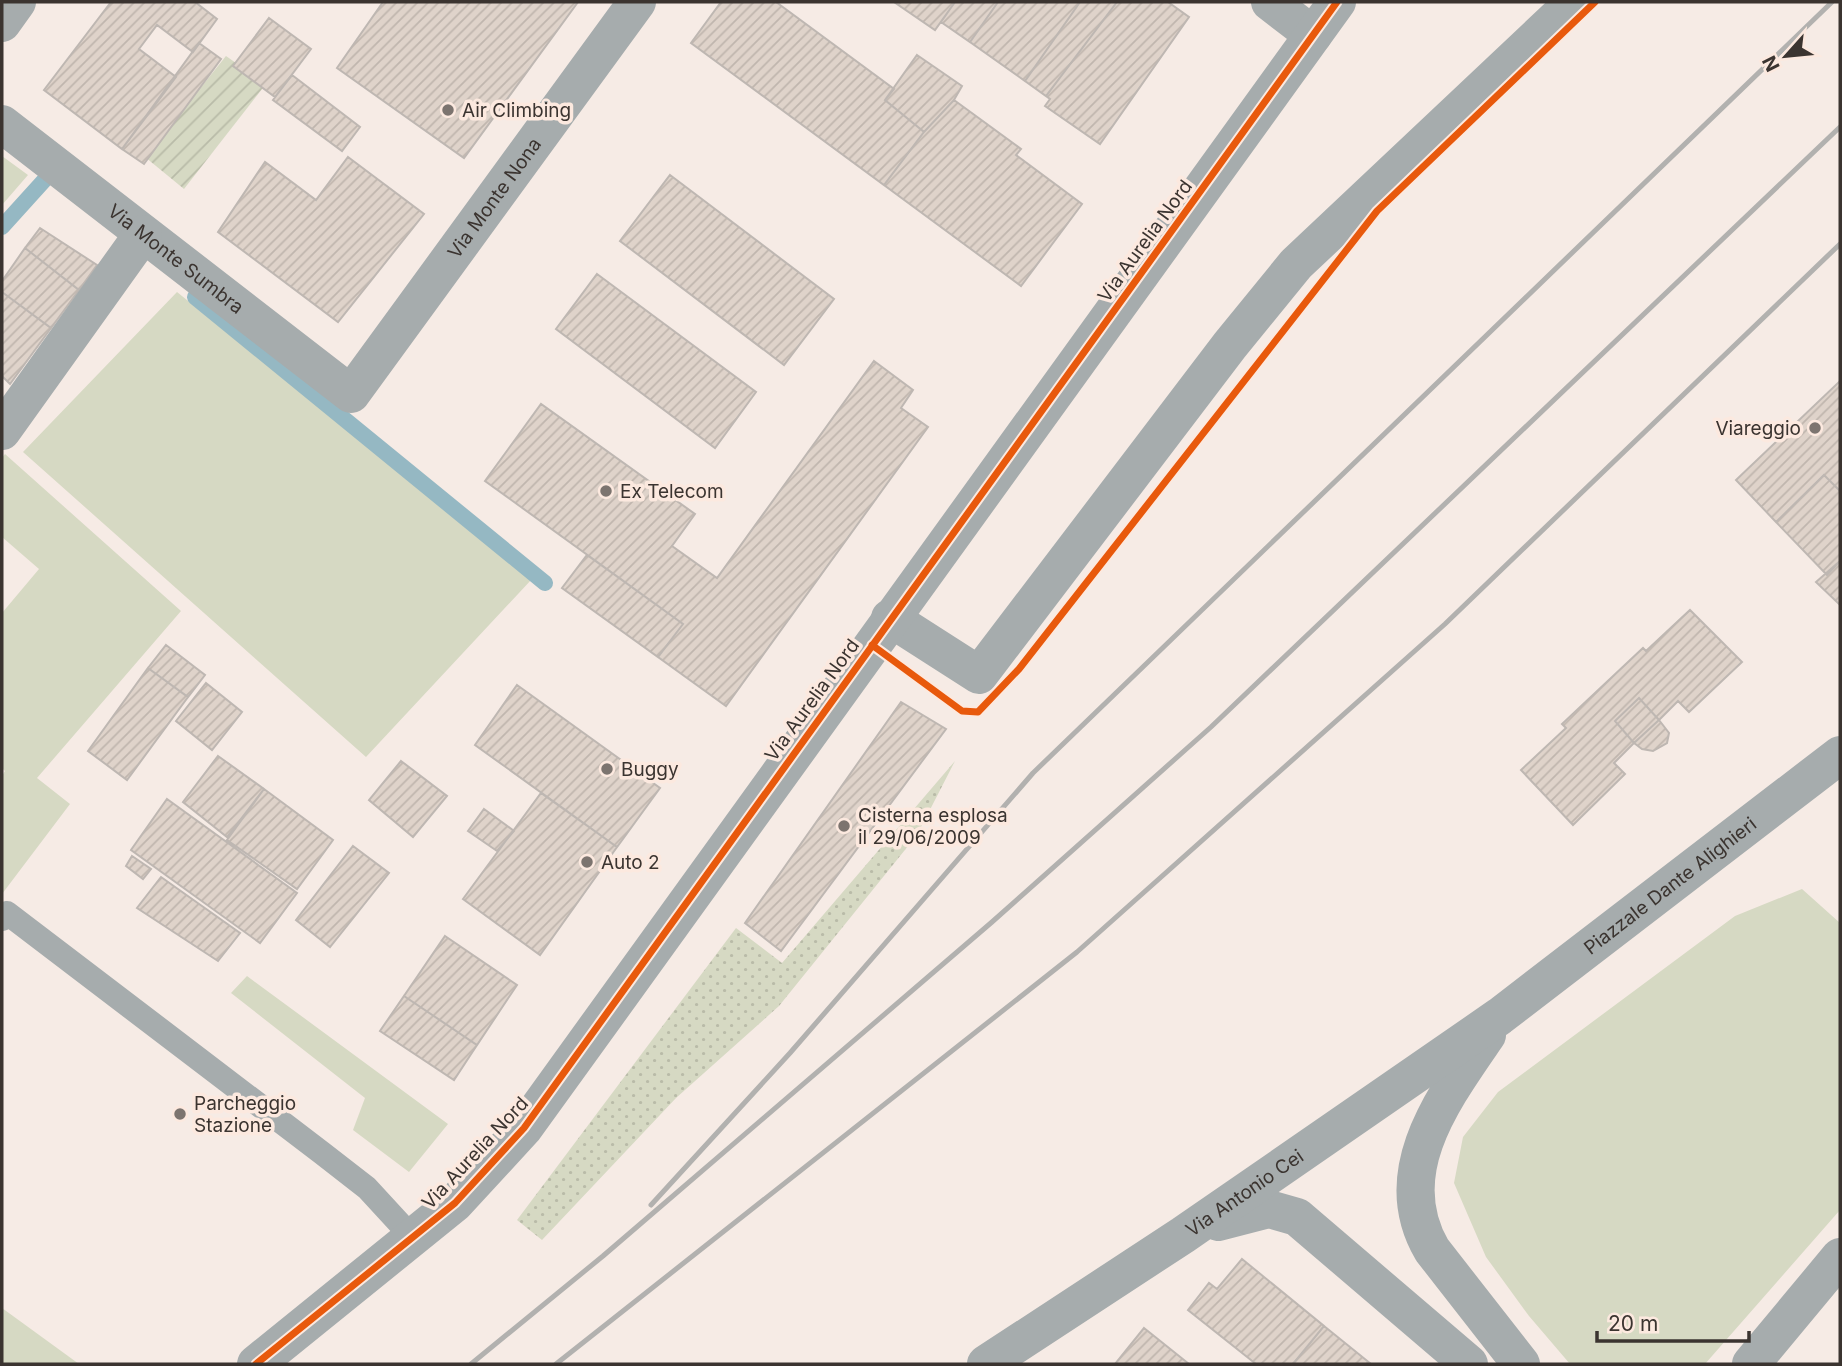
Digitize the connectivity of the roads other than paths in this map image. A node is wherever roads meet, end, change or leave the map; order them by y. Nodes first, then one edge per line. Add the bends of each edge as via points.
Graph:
1 (17, 2) edge
2 (637, 2) edge
3 (1270, 2) edge
4 (1337, 2) edge
5 (1574, 2) edge
6 (2, 23) edge
7 (1312, 35) junction
8 (2, 124) edge
9 (143, 234) junction
10 (351, 394) joint
11 (2, 431) edge
12 (890, 618) junction
13 (1840, 755) edge
14 (2, 919) edge
15 (1500, 1016) junction
16 (1183, 1235) junction
17 (413, 1238) junction
18 (1840, 1257) edge
19 (256, 1364) edge
20 (986, 1364) edge
21 (1469, 1364) edge
22 (1521, 1364) edge
23 (1752, 1364) edge

1 - 6 street
2 - 10 street, Via Monte Nona
3 - 7 street
4 - 7 street, Via Aurelia Nord
5 - 12 street via 1296,264 979,675
7 - 12 street, Via Aurelia Nord
8 - 9 street, Via Monte Sumbra
9 - 10 street, Via Monte Sumbra
9 - 11 street
12 - 17 street, Via Aurelia Nord via 524,1128 455,1203
13 - 15 street, Piazzale Dante Alighieri
14 - 17 lane via 7,913 322,1153 367,1188
15 - 16 street, Via Antonio Cei
15 - 22 street via 1427,1134 1416,1167 1415,1202 1432,1250
16 - 20 street, Via Antonio Cei
16 - 21 street via 1259,1210 1288,1212 1313,1228
17 - 19 street, Via Aurelia Nord
18 - 23 street

